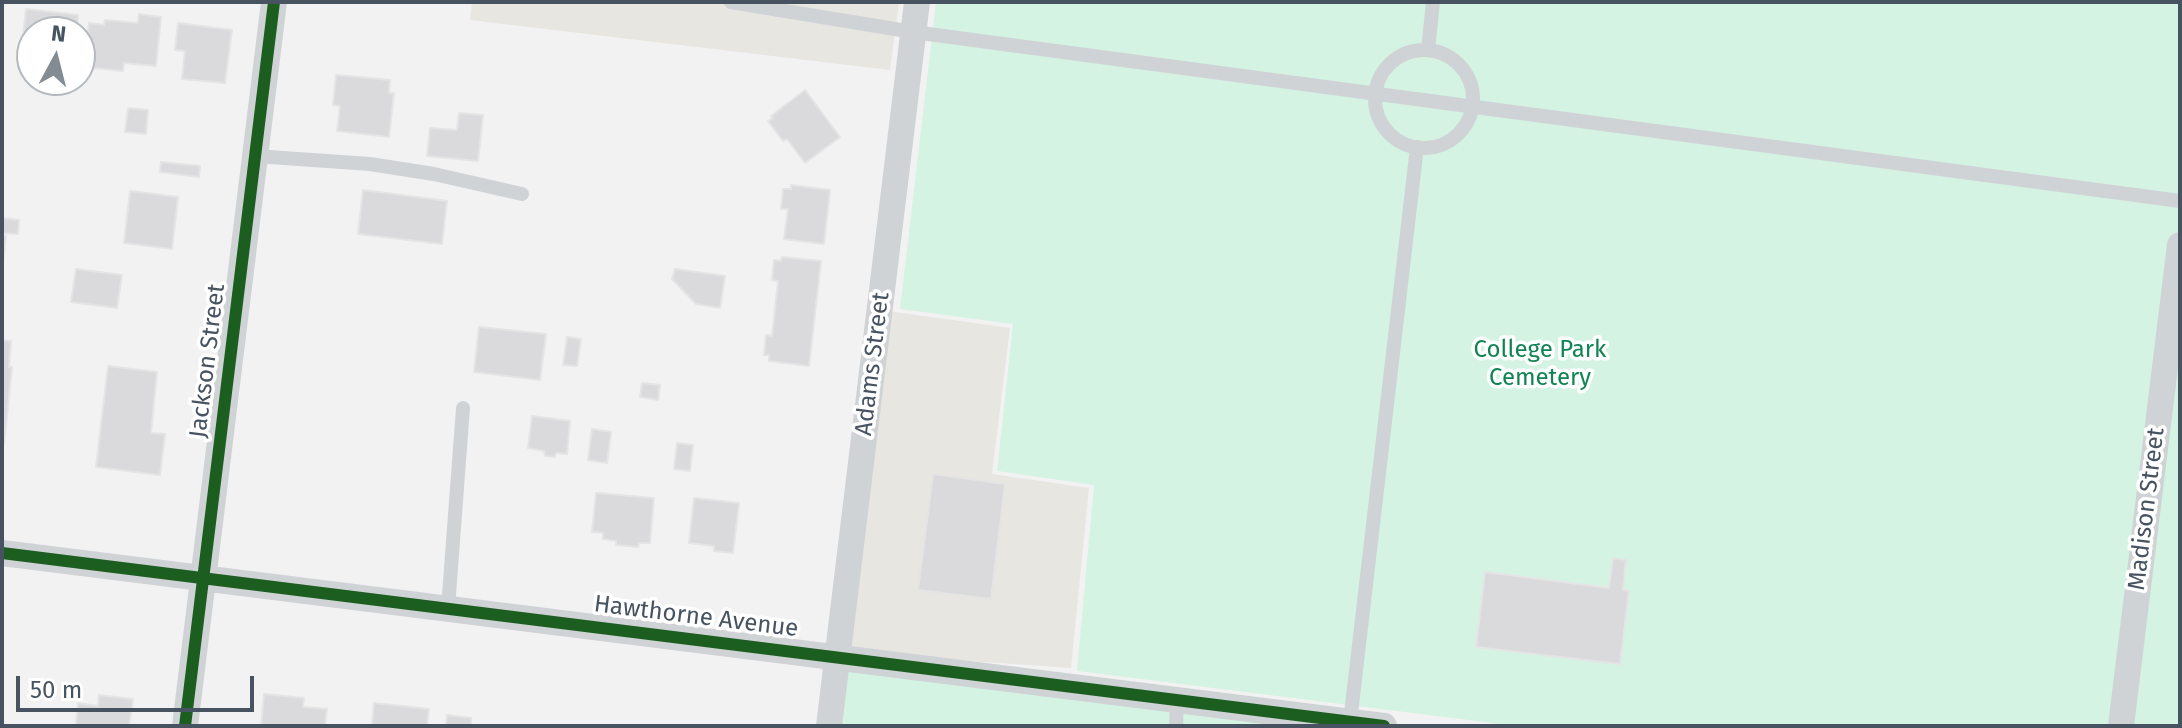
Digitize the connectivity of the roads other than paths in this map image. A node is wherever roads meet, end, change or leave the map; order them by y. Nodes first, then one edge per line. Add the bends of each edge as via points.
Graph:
1 (274, 2) edge
2 (731, 2) edge
3 (917, 2) edge
4 (1433, 2) edge
5 (913, 32) junction
6 (1428, 50) junction
7 (1375, 94) junction
8 (1472, 107) junction
9 (1417, 147) junction
10 (255, 156) junction
11 (522, 194) dead end
12 (2180, 201) edge
13 (2180, 245) edge
14 (463, 408) dead end
15 (2, 553) edge
16 (204, 578) junction
17 (448, 608) junction
18 (838, 657) junction
19 (1176, 713) edge
20 (1350, 722) junction
21 (185, 726) edge
22 (829, 726) edge
23 (1384, 726) edge
24 (2121, 726) edge

1 - 10 street, Jackson Street
2 - 5 lane
3 - 5 street, Adams Street
4 - 6 lane
5 - 7 lane
5 - 18 street, Adams Street
6 - 7 lane via 1398,57 1379,79
6 - 8 lane via 1443,54 1467,75
7 - 8 lane
7 - 9 lane via 1381,123 1402,143
8 - 9 lane via 1467,121 1446,142
8 - 12 lane
9 - 20 lane
10 - 11 lane via 370,164
10 - 16 street, Jackson Street
13 - 24 street, Madison Street
14 - 17 lane
15 - 16 street, Hawthorne Avenue
16 - 17 street, Hawthorne Avenue
16 - 21 street, Jackson Street
17 - 18 street, Hawthorne Avenue
18 - 19 street, Hawthorne Avenue
18 - 22 street, Adams Street
19 - 20 street, Hawthorne Avenue
20 - 23 street, Hawthorne Avenue

